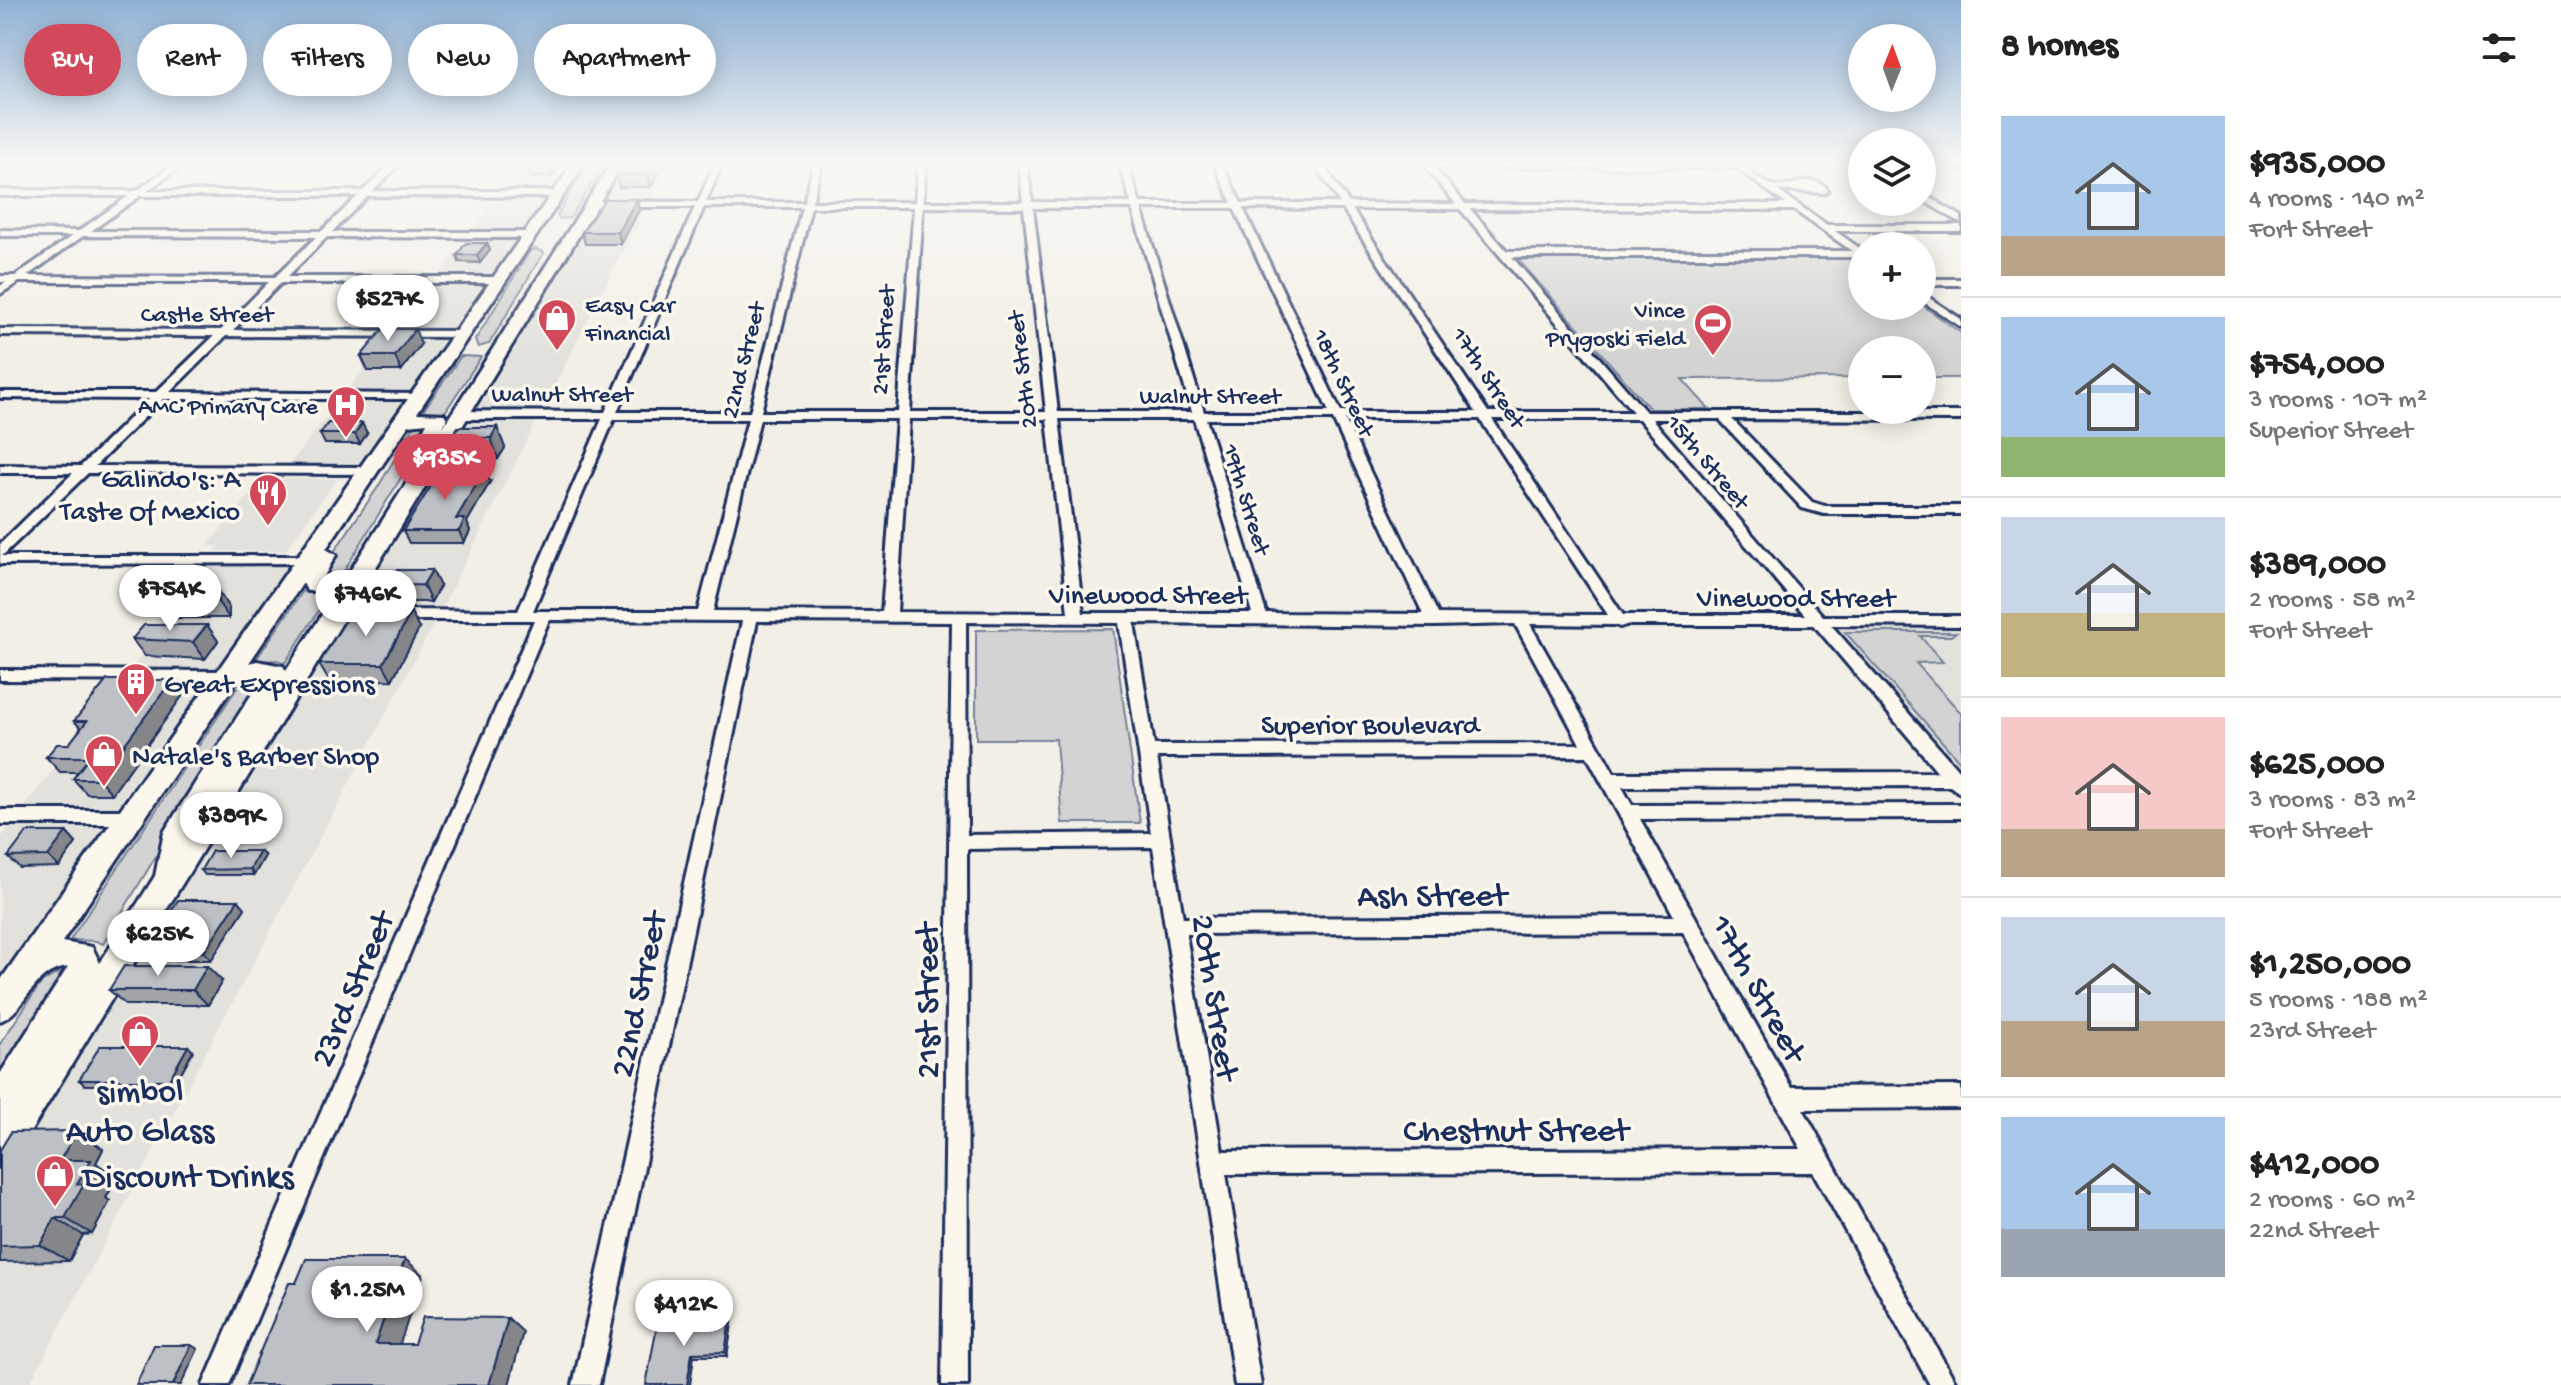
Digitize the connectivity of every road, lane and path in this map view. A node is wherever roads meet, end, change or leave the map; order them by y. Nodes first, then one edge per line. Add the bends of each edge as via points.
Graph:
1 (91, 227) edge
2 (332, 227) edge
3 (536, 227) edge
4 (575, 227) edge
5 (691, 227) edge
6 (802, 227) edge
7 (916, 227) edge
8 (1030, 227) edge
9 (1142, 227) edge
10 (1248, 227) edge
11 (1360, 227) edge
12 (1480, 227) edge
13 (1824, 228) joint
14 (1961, 228) edge
15 (0, 233) edge
16 (81, 234) junction
17 (324, 234) junction
18 (530, 235) junction
19 (1848, 244) edge
20 (520, 250) junction
21 (1503, 254) junction
22 (1848, 254) edge
23 (509, 265) junction
24 (0, 279) edge
25 (17, 279) junction
26 (278, 280) junction
27 (499, 280) junction
28 (1936, 282) edge
29 (1961, 282) edge
30 (0, 291) edge
31 (1936, 306) edge
32 (517, 321) junction
33 (1961, 324) edge
34 (0, 332) edge
35 (223, 333) junction
36 (461, 334) junction
37 (502, 346) junction
38 (0, 395) edge
39 (160, 396) junction
40 (420, 397) junction
41 (459, 415) junction
42 (609, 415) junction
43 (755, 415) junction
44 (1721, 415) junction
45 (903, 416) junction
46 (1052, 416) junction
47 (1643, 416) junction
48 (1961, 416) edge
49 (1200, 417) junction
50 (1337, 417) junction
51 (1485, 417) junction
52 (403, 421) junction
53 (381, 452) junction
54 (0, 469) edge
55 (84, 470) junction
56 (368, 471) junction
57 (1961, 510) edge
58 (0, 552) edge
59 (371, 555) junction
60 (0, 560) edge
61 (306, 560) junction
62 (360, 575) junction
63 (381, 615) edge
64 (533, 616) junction
65 (704, 617) junction
66 (750, 617) junction
67 (889, 618) junction
68 (959, 618) junction
69 (1076, 619) junction
70 (1126, 619) junction
71 (1261, 620) junction
72 (1434, 621) junction
73 (1521, 621) junction
74 (1961, 621) edge
75 (1620, 622) junction
76 (1818, 622) junction
77 (0, 675) edge
78 (228, 676) junction
79 (1593, 750) junction
80 (1147, 751) junction
81 (1610, 780) junction
82 (1959, 782) edge
83 (1961, 811) edge
84 (1628, 812) junction
85 (0, 817) edge
86 (131, 817) junction
87 (1160, 840) junction
88 (958, 842) junction
89 (165, 887) junction
90 (1690, 924) junction
91 (1175, 926) junction
92 (7, 997) edge
93 (1961, 1097) edge
94 (1787, 1098) junction
95 (0, 1104) edge
96 (0, 1150) edge
97 (1821, 1160) junction
98 (1213, 1163) junction
99 (216, 1385) edge
100 (586, 1385) edge
101 (955, 1385) edge
102 (1248, 1385) edge
103 (1944, 1385) edge

1 - 16 street
2 - 17 street
3 - 18 main road
4 - 32 main road
5 - 42 street, 23rd Street
6 - 43 street, 22nd Street
7 - 45 street, 21st Street
8 - 46 street, 20th Street
9 - 49 street, 19th Street
10 - 50 street, 18th Street
11 - 51 street, 17th Street
12 - 21 street, 15th Street
13 - 14 street
13 - 19 street
15 - 16 street
16 - 17 street
16 - 25 street
17 - 18 street
17 - 26 street
18 - 20 main road
20 - 23 main road
20 - 32 main road via 546,244 550,248 515,306
21 - 22 street
21 - 47 street, 15th Street
23 - 27 main road
23 - 37 main road via 501,295 466,348 474,354
24 - 25 street
25 - 26 street
25 - 30 street
26 - 27 street
26 - 35 street
27 - 36 main road
28 - 29 street
31 - 33 street
32 - 37 main road
34 - 35 street, Castle Street
35 - 36 street, Castle Street
35 - 39 street
36 - 40 main road
37 - 41 main road
38 - 39 street
39 - 40 street
39 - 55 street
40 - 52 main road
41 - 42 street, Walnut Street
41 - 59 main road
42 - 43 street, Walnut Street
42 - 64 street, 23rd Street
43 - 45 street, Walnut Street
43 - 65 street, 22nd Street
44 - 47 street, Walnut Street
44 - 48 street, Walnut Street
44 - 57 street via 1807,505 1824,510
45 - 46 street, Walnut Street
45 - 67 street, 21st Street
46 - 49 street, Walnut Street
46 - 69 street, 20th Street
47 - 51 street, Walnut Street
47 - 76 street, 15th Street
49 - 50 street, Walnut Street
49 - 71 street, 19th Street
50 - 51 street, Walnut Street
50 - 72 street, 18th Street
51 - 75 street, 17th Street
52 - 53 main road
52 - 59 main road via 431,416 439,421 385,508
53 - 56 main road
53 - 62 main road via 370,488 311,579 320,588
54 - 55 street
55 - 56 street
55 - 58 street
56 - 61 main road
59 - 62 main road
60 - 61 street
61 - 78 main road
62 - 89 main road via 342,615
63 - 64 street, Vinewood Street
64 - 65 street, Vinewood Street
64 - 99 street, 23rd Street
65 - 66 street, Vinewood Street
66 - 67 street, Vinewood Street
66 - 100 street, 22nd Street
67 - 68 street, Vinewood Street
68 - 69 street, Vinewood Street
68 - 88 street, 21st Street
69 - 70 street, Vinewood Street
70 - 71 street, Vinewood Street
70 - 80 street, 20th Street
71 - 72 street, Vinewood Street
72 - 73 street, Vinewood Street
73 - 75 street, Vinewood Street
73 - 79 street, 17th Street
74 - 76 street, Vinewood Street
75 - 76 street, Vinewood Street
76 - 82 street, 15th Street
77 - 78 street
78 - 86 main road
78 - 89 main road via 265,668 275,672 174,840
79 - 80 street, Superior Boulevard
79 - 81 street, 17th Street
80 - 87 street, 20th Street
81 - 82 street
81 - 84 street, 17th Street
83 - 84 street
84 - 90 street, 17th Street
85 - 86 street
86 - 92 main road
87 - 88 street
87 - 91 street, 20th Street
88 - 101 street, 21st Street
89 - 96 main road
90 - 91 street, Ash Street
90 - 94 street, 17th Street
91 - 98 street, 20th Street
92 - 95 main road via 48,958 75,954 85,961 84,973
93 - 94 street
94 - 97 street, 17th Street
97 - 98 street, Chestnut Street
97 - 103 street, 17th Street
98 - 102 street, 20th Street

